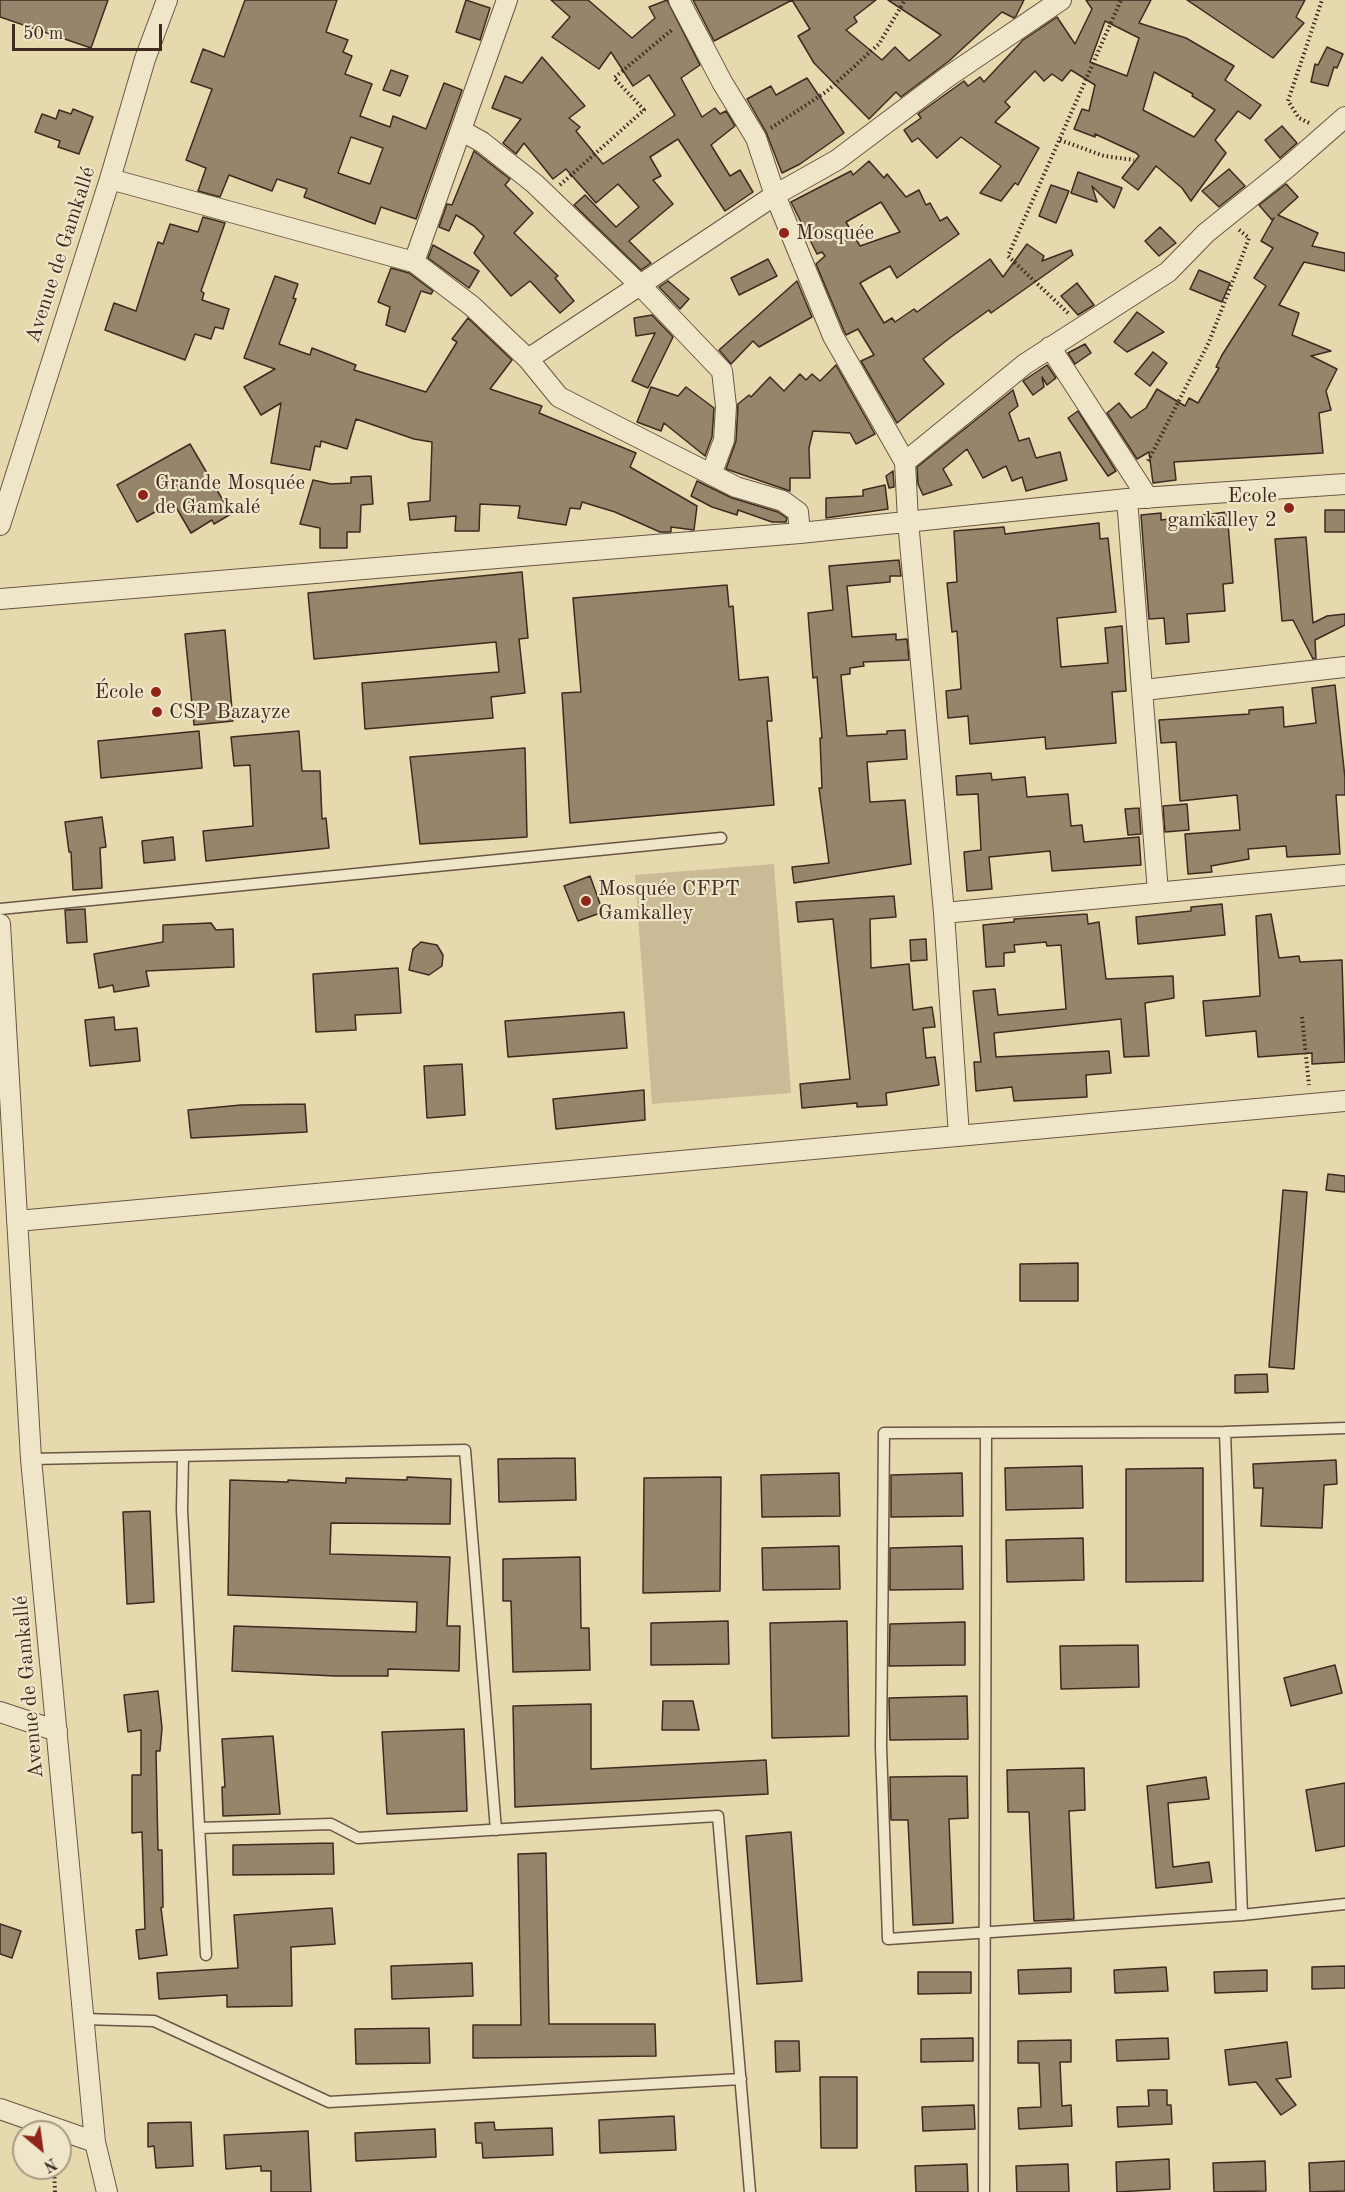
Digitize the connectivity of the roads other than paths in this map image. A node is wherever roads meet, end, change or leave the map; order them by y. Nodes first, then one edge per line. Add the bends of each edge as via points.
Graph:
1 (167, 0) edge
2 (507, 0) edge
3 (1061, 0) edge
4 (684, 9) edge
5 (1345, 117) edge
6 (462, 131) junction
7 (110, 179) junction
8 (775, 195) junction
9 (414, 262) junction
10 (640, 285) junction
11 (1050, 346) junction
12 (528, 359) junction
13 (905, 462) junction
14 (712, 472) junction
15 (1345, 484) edge
16 (1148, 498) junction
17 (1127, 499) junction
18 (908, 521) junction
19 (0, 525) edge
20 (800, 533) junction
21 (0, 599) edge
22 (1345, 667) edge
23 (1144, 690) junction
24 (722, 838) dead end
25 (1345, 875) edge
26 (1158, 892) junction
27 (0, 909) edge
28 (944, 913) junction
29 (0, 924) edge
30 (1345, 1101) edge
31 (959, 1136) junction
32 (17, 1221) junction
33 (1345, 1428) edge
34 (1225, 1432) junction
35 (986, 1433) junction
36 (183, 1456) junction
37 (31, 1459) junction
38 (0, 1712) edge
39 (57, 1731) junction
40 (200, 1828) junction
41 (496, 1830) junction
42 (1345, 1904) edge
43 (1242, 1915) junction
44 (985, 1932) junction
45 (206, 1955) dead end
46 (83, 2019) junction
47 (741, 2079) junction
48 (0, 2109) edge
49 (95, 2142) junction
50 (107, 2192) edge
51 (750, 2192) edge
52 (984, 2192) edge

1 - 7 street, Avenue de Gamkallé via 145,59
2 - 6 street
3 - 8 street via 946,78 837,160
4 - 8 street via 756,138
5 - 11 street via 1206,233 1168,272
6 - 9 street
6 - 10 street via 505,159 548,196
7 - 9 street
7 - 19 street, Avenue de Gamkallé
8 - 10 street
8 - 13 street via 833,336
9 - 12 street via 472,306
10 - 12 street
10 - 14 street via 722,371 724,440
11 - 13 street
11 - 16 street
12 - 14 street via 559,397
13 - 18 street
14 - 20 street via 735,487 792,506 798,512
15 - 16 street
16 - 17 street
17 - 18 street
17 - 23 street
18 - 20 street
18 - 28 street
20 - 21 street
22 - 23 street
23 - 26 street
24 - 27 lane
25 - 26 street
26 - 28 street
28 - 31 street
29 - 32 street, Avenue de Gamkallé
30 - 31 street
31 - 32 street
32 - 37 street, Avenue de Gamkallé
33 - 34 lane
34 - 35 lane
34 - 43 lane
35 - 44 lane
35 - 44 lane via 884,1433 881,1735 888,1939
36 - 37 lane
36 - 40 lane
36 - 41 lane via 465,1450
37 - 39 street, Avenue de Gamkallé
38 - 39 street
39 - 46 street, Avenue de Gamkallé
40 - 41 lane via 331,1824 358,1838
40 - 45 lane
41 - 47 lane via 718,1816
42 - 43 lane
43 - 44 lane
44 - 52 lane
46 - 47 lane via 154,2021 328,2102
46 - 49 street, Avenue de Gamkallé
47 - 51 lane
48 - 49 street
49 - 50 street, Avenue de Gamkallé

